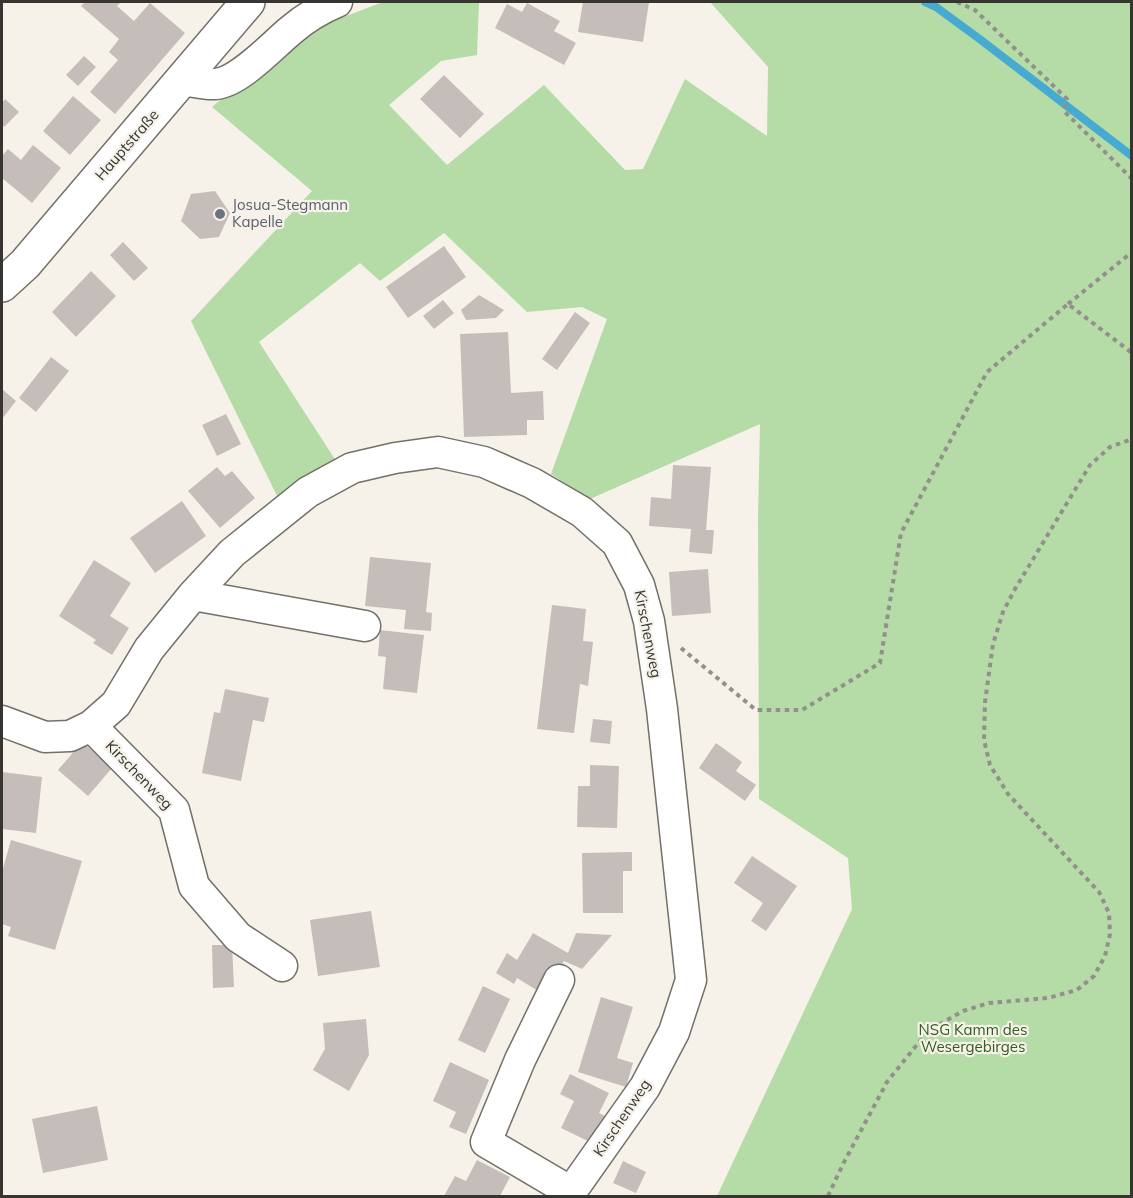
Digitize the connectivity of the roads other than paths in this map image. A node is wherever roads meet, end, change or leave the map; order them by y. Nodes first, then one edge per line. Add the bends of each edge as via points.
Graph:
1 (248, 2) edge
2 (326, 4) edge
3 (183, 80) junction
4 (2, 285) edge
5 (193, 595) junction
6 (365, 626) dead end
7 (2, 721) edge
8 (91, 726) junction
9 (282, 966) dead end
10 (559, 980) dead end
11 (568, 1194) edge

1 - 3 main road, Hauptstraße
2 - 3 street via 230,79 216,84
3 - 4 main road, Hauptstraße via 25,264
5 - 6 street
5 - 8 street, Kirschenweg via 149,649 116,704
5 - 11 street, Kirschenweg via 232,553 308,492 352,468 438,452 484,462 532,483 582,512 617,543 639,585 648,621 662,709 691,980 674,1032 645,1086
7 - 8 street, Kirschenweg via 45,737 70,736
8 - 9 street, Kirschenweg via 174,810 194,886 238,937
10 - 11 street, Kirschenweg via 486,1142

